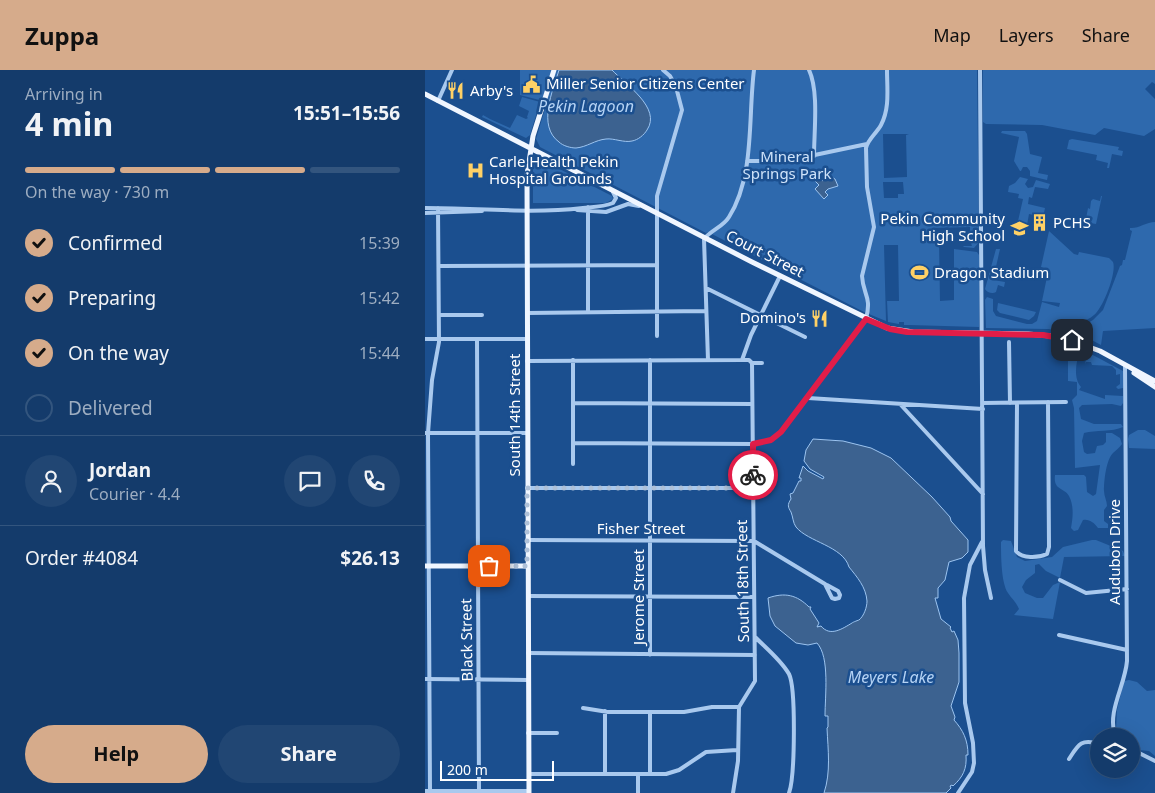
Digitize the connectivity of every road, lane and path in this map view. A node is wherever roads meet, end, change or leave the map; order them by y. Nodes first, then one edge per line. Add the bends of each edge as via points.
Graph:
1 (452, 70) edge
2 (554, 70) edge
3 (663, 70) edge
4 (754, 70) edge
5 (809, 70) edge
6 (887, 70) edge
7 (980, 70) edge
8 (425, 94) edge
9 (438, 101) junction
10 (867, 144) junction
11 (531, 148) junction
12 (815, 156) junction
13 (747, 161) junction
14 (606, 187) junction
15 (425, 208) edge
16 (649, 209) junction
17 (439, 210) junction
18 (526, 210) junction
19 (588, 210) junction
20 (425, 213) edge
21 (656, 213) junction
22 (704, 238) junction
23 (657, 264) junction
24 (588, 265) junction
25 (439, 266) junction
26 (527, 266) junction
27 (780, 276) junction
28 (705, 288) junction
29 (706, 311) junction
30 (589, 312) junction
31 (657, 312) junction
32 (527, 313) junction
33 (439, 315) junction
34 (482, 315) dead end
35 (761, 315) junction
36 (866, 319) junction
37 (983, 333) junction
38 (657, 336) dead end
39 (805, 337) dead end
40 (425, 339) edge
41 (439, 339) junction
42 (477, 339) junction
43 (527, 339) junction
44 (1009, 342) dead end
45 (573, 360) junction
46 (650, 360) junction
47 (708, 360) junction
48 (742, 360) junction
49 (527, 361) junction
50 (752, 363) junction
51 (761, 363) dead end
52 (1125, 366) junction
53 (1155, 381) edge
54 (1155, 387) edge
55 (808, 398) junction
56 (1048, 402) junction
57 (1066, 402) dead end
58 (573, 403) junction
59 (650, 403) junction
60 (1010, 403) junction
61 (1017, 403) junction
62 (753, 404) junction
63 (899, 404) junction
64 (983, 404) junction
65 (983, 409) junction
66 (426, 433) edge
67 (477, 433) junction
68 (527, 433) junction
69 (573, 443) junction
70 (650, 444) junction
71 (753, 444) junction
72 (573, 464) dead end
73 (527, 488) junction
74 (650, 488) junction
75 (753, 488) junction
76 (983, 494) junction
77 (983, 538) junction
78 (527, 540) junction
79 (651, 541) junction
80 (754, 541) junction
81 (427, 566) edge
82 (477, 566) junction
83 (527, 566) junction
84 (1060, 580) dead end
85 (827, 585) dead end
86 (1127, 590) junction
87 (528, 596) junction
88 (651, 596) junction
89 (754, 597) junction
90 (991, 598) dead end
91 (1059, 635) dead end
92 (755, 637) junction
93 (1127, 650) junction
94 (528, 653) junction
95 (755, 654) junction
96 (650, 655) junction
97 (428, 679) edge
98 (479, 680) junction
99 (528, 680) junction
100 (739, 707) junction
101 (583, 708) dead end
102 (605, 711) junction
103 (650, 712) junction
104 (1113, 728) edge
105 (528, 733) junction
106 (557, 733) dead end
107 (1090, 742) edge
108 (737, 750) junction
109 (1140, 754) edge
110 (1069, 759) dead end
111 (1155, 761) edge
112 (529, 774) junction
113 (605, 774) junction
114 (638, 774) junction
115 (650, 774) junction
116 (427, 791) edge
117 (479, 791) junction
118 (529, 792) edge
119 (639, 793) edge
120 (733, 793) edge
121 (789, 793) edge
122 (958, 793) edge

1 - 9 street
2 - 11 main road, South 14th Street
3 - 21 street via 676,87 682,110 658,190
4 - 13 street
5 - 12 street via 814,92
6 - 10 street via 886,113 878,131
7 - 37 street
8 - 9 main road, Court Street
9 - 11 main road, Court Street
10 - 12 street
10 - 36 street via 865,174 873,227 862,276 869,300
11 - 14 main road, Court Street
11 - 18 main road, South 14th Street
12 - 13 street via 779,162
13 - 22 street via 730,216
14 - 16 main road, Court Street
14 - 19 street via 615,195 615,202
15 - 17 street
16 - 19 street via 629,204 607,212
16 - 21 main road, Court Street
17 - 18 street
17 - 20 street
17 - 25 street
18 - 19 street
18 - 26 main road, South 14th Street
19 - 24 street
21 - 22 main road, Court Street
21 - 23 street
22 - 27 main road, Court Street
22 - 28 street
23 - 24 street
23 - 31 street
24 - 26 street
24 - 30 street
25 - 26 street
25 - 33 street
26 - 32 main road, South 14th Street
27 - 35 street
27 - 36 main road, Court Street
28 - 29 street
28 - 35 street
29 - 31 street
29 - 47 street
30 - 31 street
30 - 32 street
31 - 38 street
32 - 43 main road, South 14th Street
33 - 34 street
33 - 41 street
35 - 39 street
35 - 48 street
36 - 37 main road, Court Street via 898,331
36 - 55 street
37 - 52 main road, Court Street via 1062,337 1090,347
37 - 64 street
40 - 41 street
41 - 42 street
41 - 66 street
42 - 43 street
42 - 67 street, Black Street
43 - 49 main road, South 14th Street
44 - 60 street
45 - 46 street
45 - 49 street
45 - 58 street
46 - 47 street
46 - 59 street, Jerome Street
47 - 48 street
48 - 50 street
49 - 68 main road, South 14th Street
50 - 51 street
50 - 62 street, South 18th Street
52 - 53 main road, Court Street
52 - 54 main road, Court Street
52 - 86 street, Audubon Drive
55 - 63 street
55 - 71 street via 777,437
56 - 57 street
56 - 61 street
56 - 61 street via 1048,553 1039,557 1018,554 1016,549
58 - 59 street
58 - 69 street
59 - 62 street
59 - 70 street, Jerome Street
60 - 61 street
60 - 64 street
62 - 71 street, South 18th Street
63 - 65 street
63 - 76 street
64 - 65 street
65 - 76 street
66 - 67 street
66 - 81 street
67 - 68 street
67 - 82 street, Black Street
68 - 73 main road, South 14th Street
69 - 70 street
69 - 72 street
70 - 71 street
70 - 74 street, Jerome Street
71 - 75 street, South 18th Street
73 - 74 street
73 - 78 main road, South 14th Street
74 - 75 street
74 - 79 street, Jerome Street
75 - 80 street, South 18th Street
76 - 77 street
77 - 90 street
77 - 122 street via 970,565 964,598 965,703 974,763
78 - 79 street, Fisher Street
78 - 83 main road, South 14th Street
79 - 80 street, Fisher Street
79 - 88 street, Jerome Street
80 - 85 street
80 - 89 street, South 18th Street
81 - 82 main road
81 - 97 street
82 - 83 main road
82 - 98 street, Black Street
83 - 87 main road, South 14th Street
84 - 86 street via 1086,593
86 - 93 street, Audubon Drive
87 - 88 street
87 - 94 main road, South 14th Street
88 - 89 street
88 - 96 street, Jerome Street
89 - 92 street, South 18th Street
91 - 93 street
92 - 95 street, South 18th Street
92 - 121 street via 785,668 792,682 793,770
93 - 104 street, Audubon Drive
94 - 96 street
94 - 99 main road, South 14th Street
95 - 96 street
95 - 100 street, South 18th Street via 754,685
97 - 98 street
97 - 116 street
98 - 99 street
98 - 117 street, Black Street
99 - 105 main road, South 14th Street
100 - 103 street
100 - 108 street
101 - 102 street
102 - 103 street
102 - 113 street
103 - 115 street
105 - 106 street
105 - 112 main road, South 14th Street
107 - 110 street via 1077,746
108 - 115 street via 706,752 686,768
108 - 120 street
109 - 111 street
112 - 113 street
112 - 118 main road, South 14th Street
113 - 114 street
114 - 115 street
114 - 119 street
116 - 117 street
117 - 118 street

